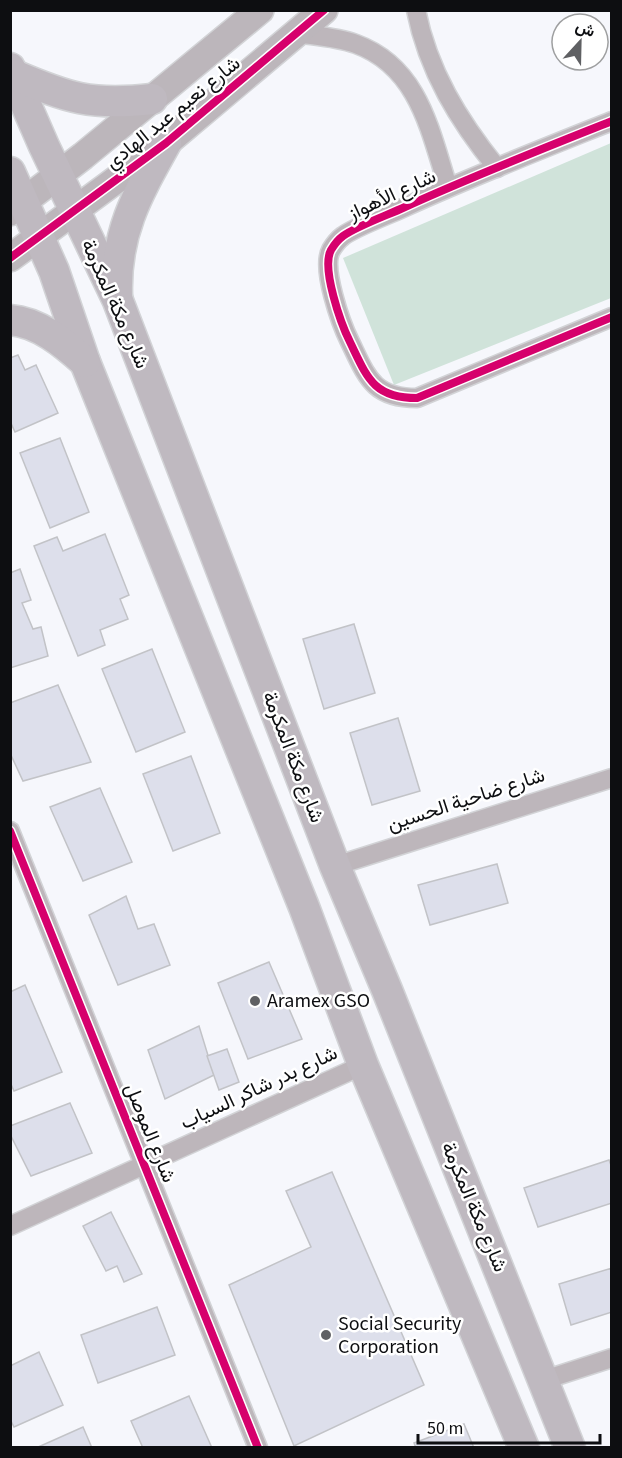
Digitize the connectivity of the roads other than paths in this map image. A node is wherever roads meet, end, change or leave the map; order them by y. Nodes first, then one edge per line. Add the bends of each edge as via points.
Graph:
1 (260, 10) edge
2 (324, 10) edge
3 (416, 10) edge
4 (296, 33) junction
5 (12, 71) edge
6 (152, 99) junction
7 (612, 121) edge
8 (166, 143) junction
9 (497, 168) junction
10 (10, 172) edge
11 (58, 176) junction
12 (448, 187) junction
13 (17, 207) edge
14 (74, 211) junction
15 (39, 238) junction
16 (10, 258) edge
17 (118, 301) junction
18 (612, 317) edge
19 (10, 320) edge
20 (85, 362) junction
21 (612, 778) edge
22 (10, 831) edge
23 (334, 866) junction
24 (363, 1065) junction
25 (145, 1165) junction
26 (10, 1226) edge
27 (612, 1358) edge
28 (544, 1380) junction
29 (258, 1448) edge
30 (524, 1448) edge
31 (570, 1448) edge

1 - 6 street, شارع نعيم عبد الهادي
2 - 4 street, شارع نعيم عبد الهادي
3 - 9 street via 422,38 448,100
4 - 8 street, شارع نعيم عبد الهادي
4 - 12 street, شارع الأهواز via 356,44 383,59 410,85 425,116
5 - 6 main road via 74,98 108,102
5 - 11 main road, شارع مكة المكرمة
6 - 11 street, شارع نعيم عبد الهادي
7 - 9 street, شارع الأهواز
8 - 14 street, شارع نعيم عبد الهادي
8 - 17 main road via 123,232 117,267
9 - 12 street, شارع الأهواز
10 - 13 main road
11 - 13 street, شارع نعيم عبد الهادي
11 - 14 main road, شارع مكة المكرمة
12 - 18 street, شارع الأهواز via 343,236 330,251 331,285 348,338 371,381 383,393 417,398
13 - 15 main road
14 - 15 street, شارع نعيم عبد الهادي
14 - 17 main road, شارع مكة المكرمة
15 - 16 street, شارع نعيم عبد الهادي
15 - 20 main road
17 - 23 main road, شارع مكة المكرمة
19 - 20 main road via 51,334
20 - 24 main road via 304,907
21 - 23 street, شارع ضاحية الحسين
22 - 25 street, شارع الموصل
23 - 28 main road, شارع مكة المكرمة
24 - 25 street, شارع بدر شاكر السياب
24 - 30 main road
25 - 26 street, شارع بدر شاكر السياب
25 - 29 street, شارع الموصل
27 - 28 street
28 - 31 main road, شارع مكة المكرمة

